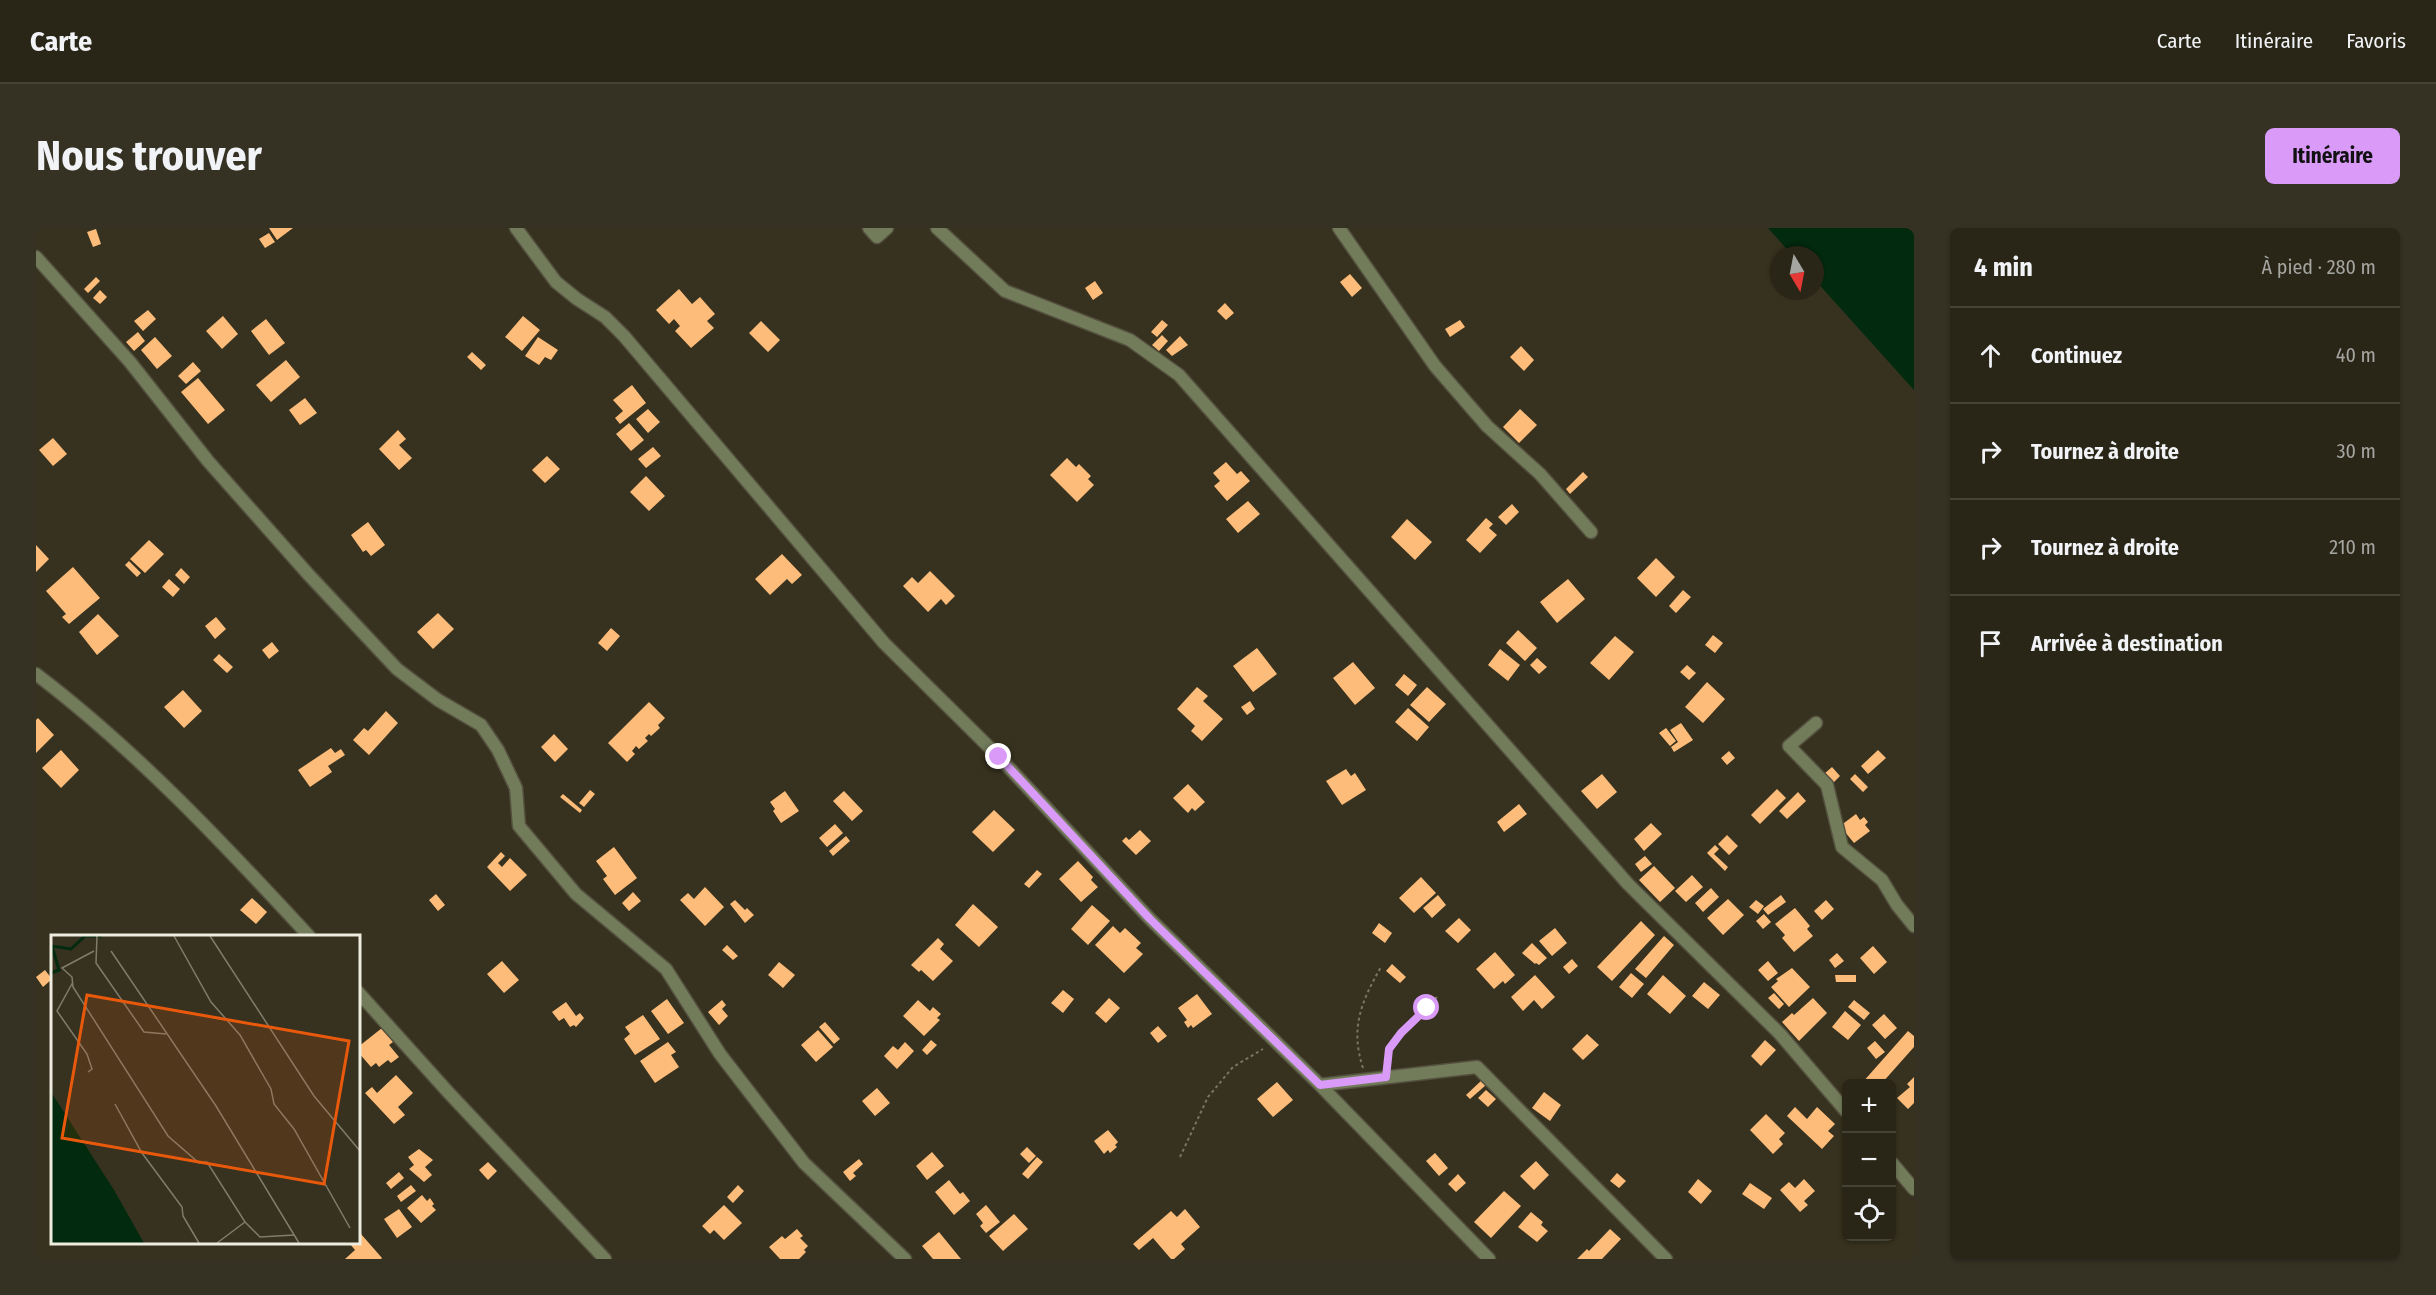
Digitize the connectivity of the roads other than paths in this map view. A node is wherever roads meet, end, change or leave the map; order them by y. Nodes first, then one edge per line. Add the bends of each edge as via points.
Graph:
1 (516, 228) edge
2 (869, 228) edge
3 (887, 228) edge
4 (937, 228) edge
5 (1339, 228) edge
6 (36, 257) edge
7 (1591, 532) dead end
8 (36, 674) edge
9 (1816, 723) dead end
10 (1914, 926) edge
11 (308, 935) edge
12 (360, 994) edge
13 (1320, 1085) junction
14 (1842, 1106) edge
15 (1896, 1168) edge
16 (1914, 1189) edge
17 (605, 1259) edge
18 (905, 1259) edge
19 (1490, 1259) edge
20 (1666, 1259) edge

1 - 13 street via 556,282 605,317 624,336 884,643 999,757 1150,919
2 - 3 street via 877,237
4 - 14 street via 1005,291 1130,340 1179,375 1628,884 1780,1034
5 - 7 street via 1435,366 1487,426 1540,474
6 - 18 street via 130,362 215,470 397,669 438,700 481,725 516,788 519,826 576,894 666,969 720,1054 804,1163
8 - 11 street via 83,710 204,826
9 - 10 street via 1789,746 1827,785 1842,847 1882,880
12 - 17 street
13 - 19 street
13 - 20 street via 1477,1067
15 - 16 street

